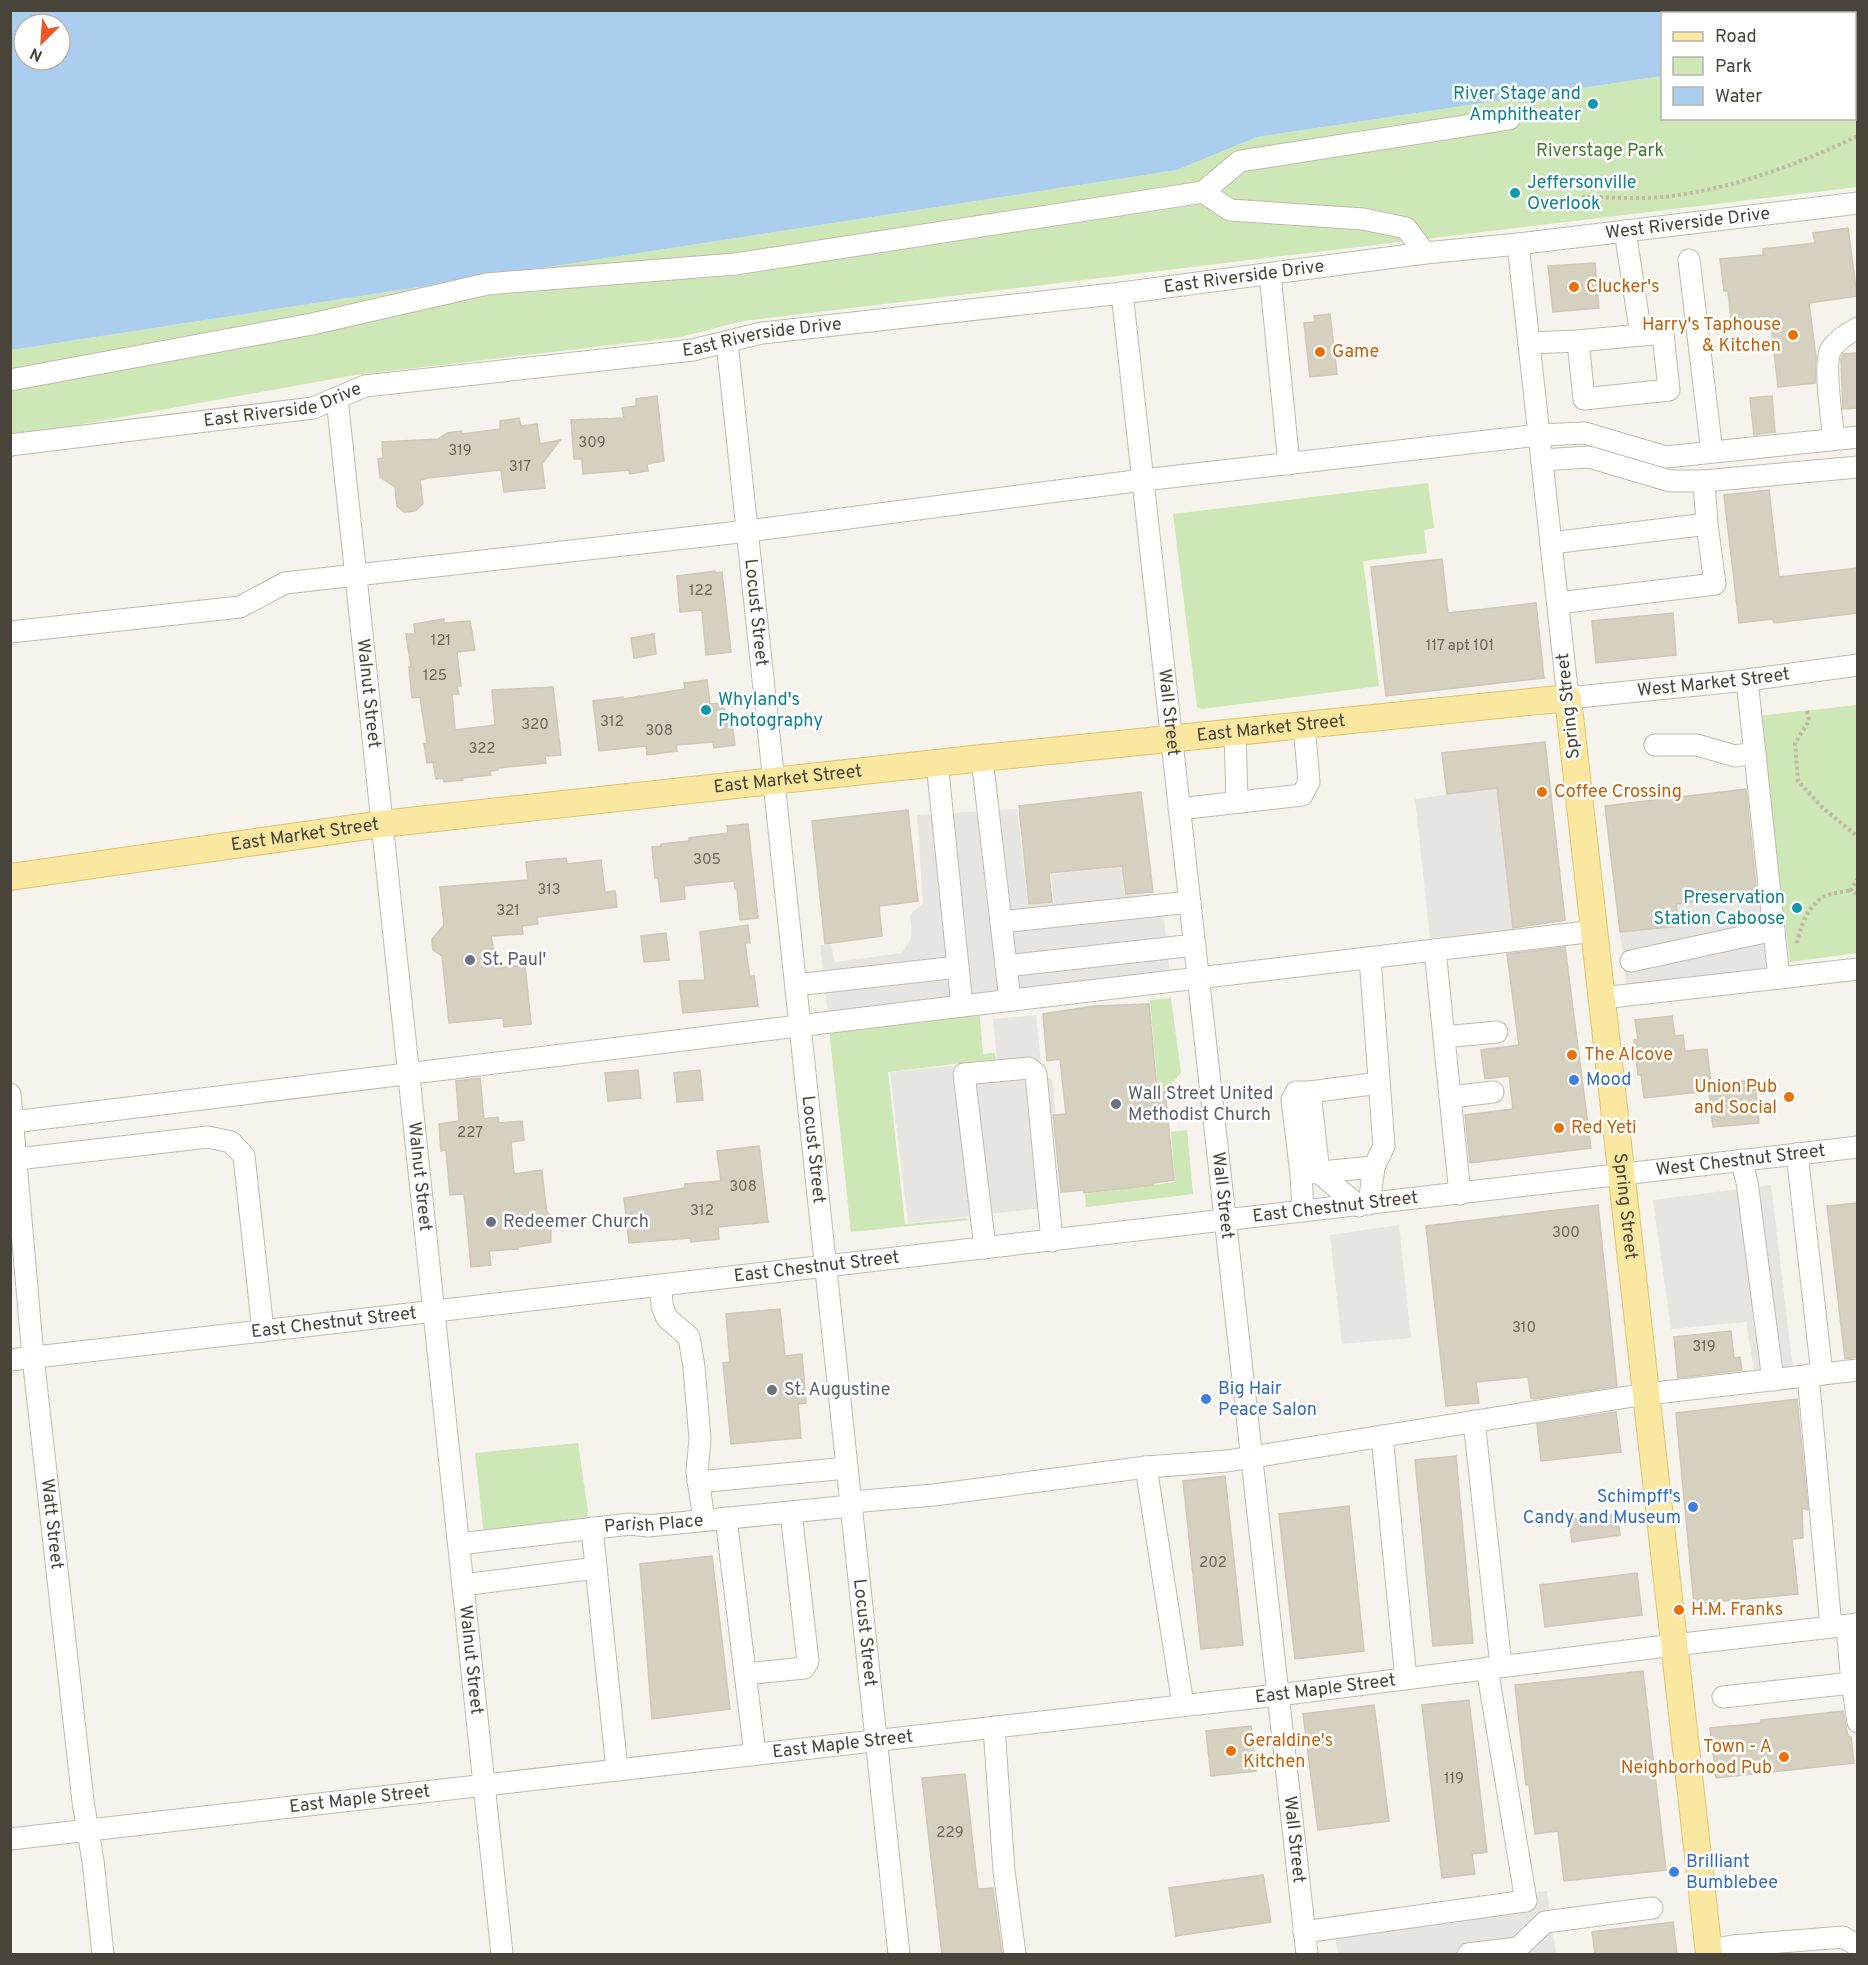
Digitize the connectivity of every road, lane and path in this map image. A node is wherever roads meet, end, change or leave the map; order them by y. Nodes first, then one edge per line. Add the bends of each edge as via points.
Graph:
1 (1509, 119) dead end
2 (1857, 136) edge
3 (1203, 192) junction
4 (1582, 197) dead end
5 (1857, 203) edge
6 (1625, 231) junction
7 (1518, 244) junction
8 (1425, 253) junction
9 (1689, 260) dead end
10 (1270, 274) junction
11 (1122, 293) junction
12 (1857, 328) edge
13 (1641, 335) junction
14 (1578, 341) junction
15 (728, 342) junction
16 (1529, 343) junction
17 (10, 380) edge
18 (337, 398) junction
19 (1584, 399) junction
20 (1586, 433) junction
21 (1539, 435) junction
22 (1857, 436) edge
23 (1834, 439) junction
24 (10, 445) edge
25 (1712, 452) junction
26 (1542, 460) junction
27 (1289, 464) junction
28 (1857, 467) edge
29 (1143, 480) junction
30 (1704, 482) junction
31 (1707, 524) junction
32 (748, 531) junction
33 (1551, 543) junction
34 (356, 575) junction
35 (1558, 603) junction
36 (10, 632) edge
37 (1857, 665) edge
38 (1747, 680) junction
39 (1568, 698) junction
40 (1807, 711) dead end
41 (1304, 724) junction
42 (1235, 731) junction
43 (1171, 738) junction
44 (1655, 745) dead end
45 (1755, 753) junction
46 (981, 758) junction
47 (937, 762) junction
48 (774, 780) junction
49 (1237, 802) junction
50 (1179, 809) junction
51 (382, 824) junction
52 (1857, 837) edge
53 (10, 878) edge
54 (1857, 878) edge
55 (1851, 890) junction
56 (1857, 896) edge
57 (1190, 902) junction
58 (1001, 922) junction
59 (1774, 930) junction
60 (1594, 931) junction
61 (1195, 945) junction
62 (1435, 950) junction
63 (1798, 950) dead end
64 (1370, 958) junction
65 (1631, 961) dead end
66 (1006, 966) junction
67 (958, 967) junction
68 (1857, 969) edge
69 (1779, 978) junction
70 (1198, 979) junction
71 (796, 985) junction
72 (1602, 998) junction
73 (1010, 1000) junction
74 (962, 1006) junction
75 (800, 1026) junction
76 (1497, 1032) dead end
77 (1444, 1037) junction
78 (409, 1072) junction
79 (1379, 1083) junction
80 (1493, 1092) dead end
81 (10, 1094) edge
82 (1450, 1097) junction
83 (13, 1122) junction
84 (1857, 1147) edge
85 (1797, 1154) junction
86 (17, 1159) junction
87 (1741, 1160) junction
88 (1374, 1167) junction
89 (1310, 1173) junction
90 (1622, 1175) junction
91 (1460, 1194) junction
92 (1364, 1205) junction
93 (1303, 1211) junction
94 (1225, 1220) junction
95 (1052, 1241) junction
96 (985, 1248) junction
97 (826, 1267) junction
98 (661, 1286) junction
99 (434, 1311) junction
100 (263, 1331) junction
101 (33, 1357) junction
102 (10, 1360) edge
103 (1857, 1370) edge
104 (1815, 1375) junction
105 (1773, 1380) junction
106 (1646, 1394) junction
107 (1474, 1421) junction
108 (1382, 1436) junction
109 (1251, 1457) junction
110 (1146, 1467) junction
111 (847, 1468) junction
112 (698, 1482) junction
113 (851, 1504) junction
114 (791, 1512) junction
115 (726, 1518) junction
116 (704, 1520) junction
117 (592, 1528) junction
118 (459, 1544) junction
119 (596, 1568) junction
120 (463, 1585) junction
121 (1845, 1626) edge
122 (1674, 1645) junction
123 (1494, 1667) junction
124 (745, 1674) junction
125 (1406, 1678) junction
126 (1852, 1683) junction
127 (1278, 1695) junction
128 (1723, 1697) dead end
129 (1183, 1705) junction
130 (1857, 1722) edge
131 (994, 1727) junction
132 (876, 1740) junction
133 (754, 1754) junction
134 (617, 1770) junction
135 (484, 1786) junction
136 (87, 1831) junction
137 (10, 1839) edge
138 (1526, 1901) junction
139 (1652, 1908) dead end
140 (1304, 1932) junction
141 (1533, 1944) edge
142 (1857, 1946) edge
143 (1709, 1952) edge
144 (103, 1954) edge
145 (502, 1954) edge
146 (899, 1954) edge
147 (1015, 1954) edge
148 (1307, 1954) edge
149 (1468, 1954) edge

1 - 3 street via 1240,161
2 - 4 path via 1802,162 1731,185 1669,197
3 - 8 street via 1230,210 1363,219 1406,228
3 - 17 street via 735,264 487,284 312,324
5 - 6 street, West Riverside Drive
6 - 7 street, West Riverside Drive
6 - 13 street
7 - 8 street, East Riverside Drive
7 - 16 street, Spring Street
8 - 10 street, East Riverside Drive
9 - 25 street
10 - 11 street, East Riverside Drive
10 - 27 street
11 - 15 street, East Riverside Drive via 762,333
11 - 29 street, Wall Street
12 - 23 street via 1830,351 1827,365
13 - 14 street
13 - 19 street via 1663,334 1669,390
14 - 16 street
14 - 19 street
15 - 18 street, East Riverside Drive via 693,350 366,386
15 - 32 street, Locust Street
16 - 21 street, Spring Street
18 - 24 street, East Riverside Drive via 313,408
18 - 34 street, Walnut Street
19 - 20 street
20 - 21 street
20 - 25 street via 1666,457
21 - 26 street, Spring Street
21 - 27 street
22 - 23 street
23 - 25 street
26 - 30 street via 1589,457 1670,481
26 - 33 street, Spring Street
27 - 29 street
28 - 30 street
29 - 32 street
29 - 43 street, Wall Street
30 - 31 street
31 - 33 street
31 - 35 street via 1714,584
32 - 34 street
32 - 48 street, Locust Street
33 - 35 street, Spring Street
34 - 36 street via 285,584 240,607
34 - 51 street, Walnut Street
35 - 39 street, Spring Street
37 - 38 street, West Market Street
38 - 39 street, West Market Street
38 - 45 street
39 - 41 main road, East Market Street
39 - 60 main road, Spring Street
40 - 52 path via 1809,721 1795,743 1798,781
41 - 42 main road, East Market Street
41 - 49 street via 1309,782 1302,795
42 - 43 main road, East Market Street
42 - 49 street
43 - 46 main road, East Market Street
43 - 50 street, Wall Street
44 - 45 street via 1697,745 1735,756
45 - 59 street
46 - 47 main road, East Market Street
46 - 58 street
47 - 48 main road, East Market Street
47 - 67 street
48 - 51 main road, East Market Street
48 - 71 street, Locust Street
49 - 50 street
50 - 57 street, Wall Street
51 - 53 main road, East Market Street
51 - 78 street, Walnut Street
54 - 55 path
55 - 56 path
55 - 63 path via 1824,896 1811,908 1797,941
57 - 58 street
57 - 61 street, Wall Street
58 - 66 street
59 - 65 street
59 - 69 street
60 - 62 street
60 - 72 main road, Spring Street
61 - 66 street
61 - 70 street, Wall Street
62 - 64 street
62 - 77 street
64 - 70 street
64 - 79 street
66 - 73 street
67 - 71 street
67 - 74 street
68 - 69 street
69 - 72 street
70 - 73 street
70 - 94 street, Wall Street
71 - 75 street, Locust Street
72 - 90 main road, Spring Street
73 - 74 street
74 - 75 street
75 - 78 street
75 - 97 street, Locust Street
76 - 77 street
77 - 82 street
78 - 83 street
78 - 99 street, Walnut Street
79 - 88 street via 1384,1146
79 - 89 street via 1310,1092
80 - 82 street
81 - 83 street, Watt Street
82 - 91 street
83 - 86 street, Watt Street
84 - 85 street, West Chestnut Street
85 - 87 street, West Chestnut Street
85 - 104 street
86 - 100 street via 208,1137 231,1142 244,1156
86 - 101 street, Watt Street
87 - 90 street, West Chestnut Street
87 - 105 street
88 - 89 street
88 - 92 street
89 - 92 street
89 - 93 street
90 - 91 street, East Chestnut Street
90 - 106 main road, Spring Street
91 - 92 street, East Chestnut Street
92 - 93 street, East Chestnut Street
93 - 94 street, East Chestnut Street
94 - 95 street, East Chestnut Street
94 - 109 street, Wall Street
95 - 96 street, East Chestnut Street
95 - 96 street via 1036,1074 1029,1068 964,1074
96 - 97 street, East Chestnut Street
97 - 98 street, East Chestnut Street
97 - 111 street, Locust Street
98 - 99 street, East Chestnut Street
98 - 112 street via 662,1306 668,1318 689,1337 700,1439
99 - 100 street, East Chestnut Street
99 - 118 street, Walnut Street
100 - 101 street, East Chestnut Street
101 - 102 street, East Chestnut Street
101 - 136 street, Watt Street
103 - 104 street, Parish Place
104 - 105 street, Parish Place
104 - 121 street
105 - 106 street, Parish Place
106 - 107 street, Parish Place
106 - 122 main road, Spring Street
107 - 108 street, Parish Place
107 - 123 street
108 - 109 street, Parish Place
108 - 125 street
109 - 110 street, Parish Place
109 - 127 street, Wall Street
110 - 113 street, Parish Place
110 - 129 street
111 - 112 street
111 - 113 street, Locust Street
112 - 116 street
113 - 114 street, Parish Place
113 - 132 street, Locust Street
114 - 115 street, Parish Place
114 - 124 street via 808,1661 804,1668
115 - 116 street, Parish Place
115 - 124 street
116 - 117 street, Parish Place
117 - 118 street, Parish Place
117 - 119 street
118 - 120 street, Walnut Street
119 - 120 street
119 - 134 street
120 - 135 street, Walnut Street
121 - 122 street, East Maple Street
121 - 126 street
122 - 123 street, East Maple Street
122 - 143 main road, Spring Street
123 - 125 street, East Maple Street
123 - 138 street
124 - 133 street
125 - 127 street, East Maple Street
126 - 128 street
126 - 130 street
127 - 129 street, East Maple Street
127 - 140 street, Wall Street
129 - 131 street, East Maple Street
131 - 132 street, East Maple Street
131 - 147 street via 1004,1871
132 - 133 street, East Maple Street
132 - 146 street, Locust Street
133 - 134 street, East Maple Street
134 - 135 street, East Maple Street
135 - 136 street, East Maple Street
135 - 145 street, Walnut Street
136 - 137 street, East Maple Street
136 - 144 street, Watt Street
138 - 140 street
138 - 141 street
139 - 141 street via 1545,1922
140 - 148 street, Wall Street
141 - 149 street
142 - 143 street via 1843,1936 1733,1946

